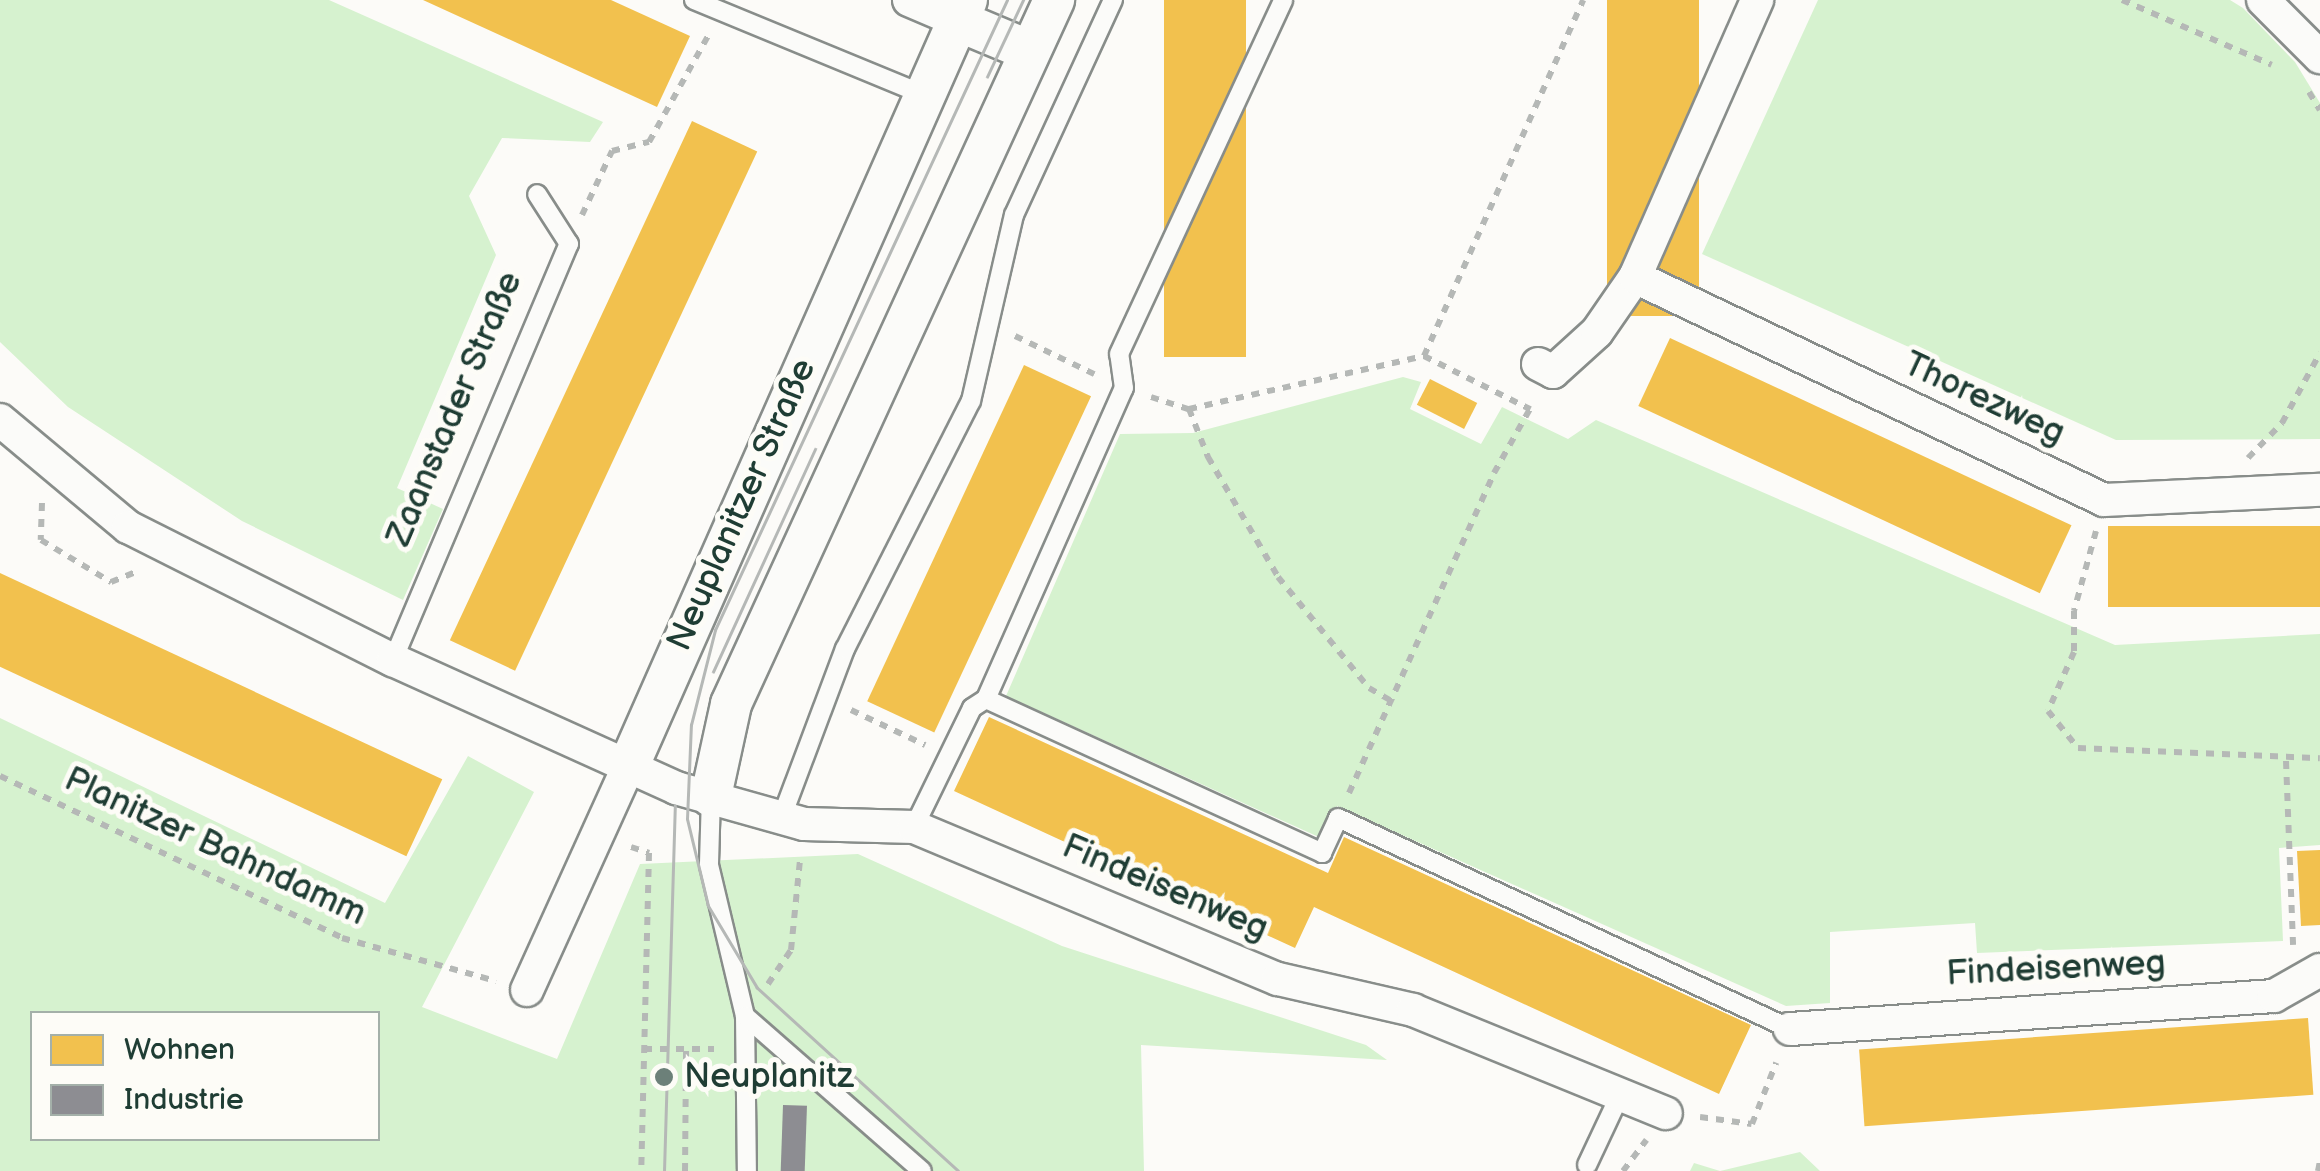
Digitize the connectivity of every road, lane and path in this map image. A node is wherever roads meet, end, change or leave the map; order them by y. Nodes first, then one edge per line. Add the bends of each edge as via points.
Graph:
1 (694, 0) edge
2 (908, 0) edge
3 (1054, 0) edge
4 (1113, 0) edge
5 (1284, 0) edge
6 (1583, 0) edge
7 (1757, 0) edge
8 (2122, 0) edge
9 (2263, 0) edge
10 (962, 10) edge
11 (720, 11) junction
12 (1030, 51) junction
13 (2310, 67) edge
14 (2285, 71) dead end
15 (924, 95) junction
16 (2320, 110) edge
17 (537, 194) dead end
18 (568, 244) junction
19 (1635, 277) junction
20 (988, 323) junction
21 (2320, 353) edge
22 (1424, 356) junction
23 (1546, 368) joint
24 (1124, 388) junction
25 (1189, 409) junction
26 (1530, 409) junction
27 (0, 420) edge
28 (2320, 490) edge
29 (2240, 494) junction
30 (42, 499) dead end
31 (2104, 500) junction
32 (142, 570) dead end
33 (393, 660) junction
34 (824, 698) junction
35 (986, 699) junction
36 (1390, 700) junction
37 (950, 756) junction
38 (2320, 758) edge
39 (2286, 761) junction
40 (630, 763) junction
41 (0, 776) edge
42 (710, 796) junction
43 (1338, 818) junction
44 (792, 822) junction
45 (914, 827) junction
46 (596, 834) junction
47 (792, 950) dead end
48 (2309, 978) edge
49 (527, 990) joint
50 (745, 1016) junction
51 (1790, 1029) junction
52 (644, 1049) junction
53 (686, 1049) junction
54 (714, 1049) dead end
55 (1620, 1096) junction
56 (1666, 1113) junction
57 (2320, 1161) edge
58 (1587, 1165) dead end
59 (641, 1171) edge
60 (685, 1171) edge
61 (747, 1171) edge
62 (922, 1171) edge
63 (1623, 1171) edge
64 (2318, 1171) edge

1 - 11 lane
2 - 10 street
3 - 12 street, Neuplanitzer Straße
4 - 20 lane via 1014,215
5 - 24 lane via 1119,354
6 - 22 path
7 - 19 street
8 - 14 path
9 - 13 street
10 - 12 street
10 - 15 street, Neuplanitzer Straße
11 - 15 lane
11 - 18 path via 678,100 649,142 612,150
12 - 42 street, Neuplanitzer Straße via 731,704
13 - 16 path
15 - 40 street, Neuplanitzer Straße
17 - 18 lane
18 - 33 lane, Zaanstader Straße
19 - 23 street via 1597,332
19 - 31 street, Thorezweg
20 - 24 path
20 - 34 lane via 971,401
21 - 29 path via 2282,422 2238,468
22 - 25 path
22 - 26 path
23 - 26 path
24 - 25 path
24 - 35 lane
25 - 36 path via 1208,458 1278,577 1369,688
26 - 36 path
27 - 33 street via 128,528
28 - 29 street, Thorezweg
29 - 31 street, Thorezweg
30 - 32 path via 41,540 111,582
31 - 39 path via 2074,611 2074,652 2048,711 2078,748
33 - 40 street
34 - 37 path
34 - 44 lane
35 - 37 lane via 972,708
35 - 43 lane via 1322,853
36 - 43 path
37 - 45 lane
38 - 39 path
39 - 48 path
40 - 42 street, Findeisenweg via 676,788
40 - 46 street, Neuplanitzer Straße
41 - 49 path, Planitzer Bahndamm via 342,938
42 - 44 street, Findeisenweg
42 - 50 lane via 709,864
43 - 51 lane
44 - 45 street, Findeisenweg
44 - 47 path
45 - 55 street, Findeisenweg via 1278,979 1413,1010
46 - 49 street, Neuplanitzer Straße
46 - 52 path via 649,853
48 - 51 street, Findeisenweg via 2274,996
50 - 61 lane
50 - 62 lane
51 - 56 path via 1752,1124
52 - 53 path
52 - 59 path
53 - 54 path
53 - 60 path
55 - 56 street, Findeisenweg
55 - 58 lane
56 - 63 path
57 - 64 path

